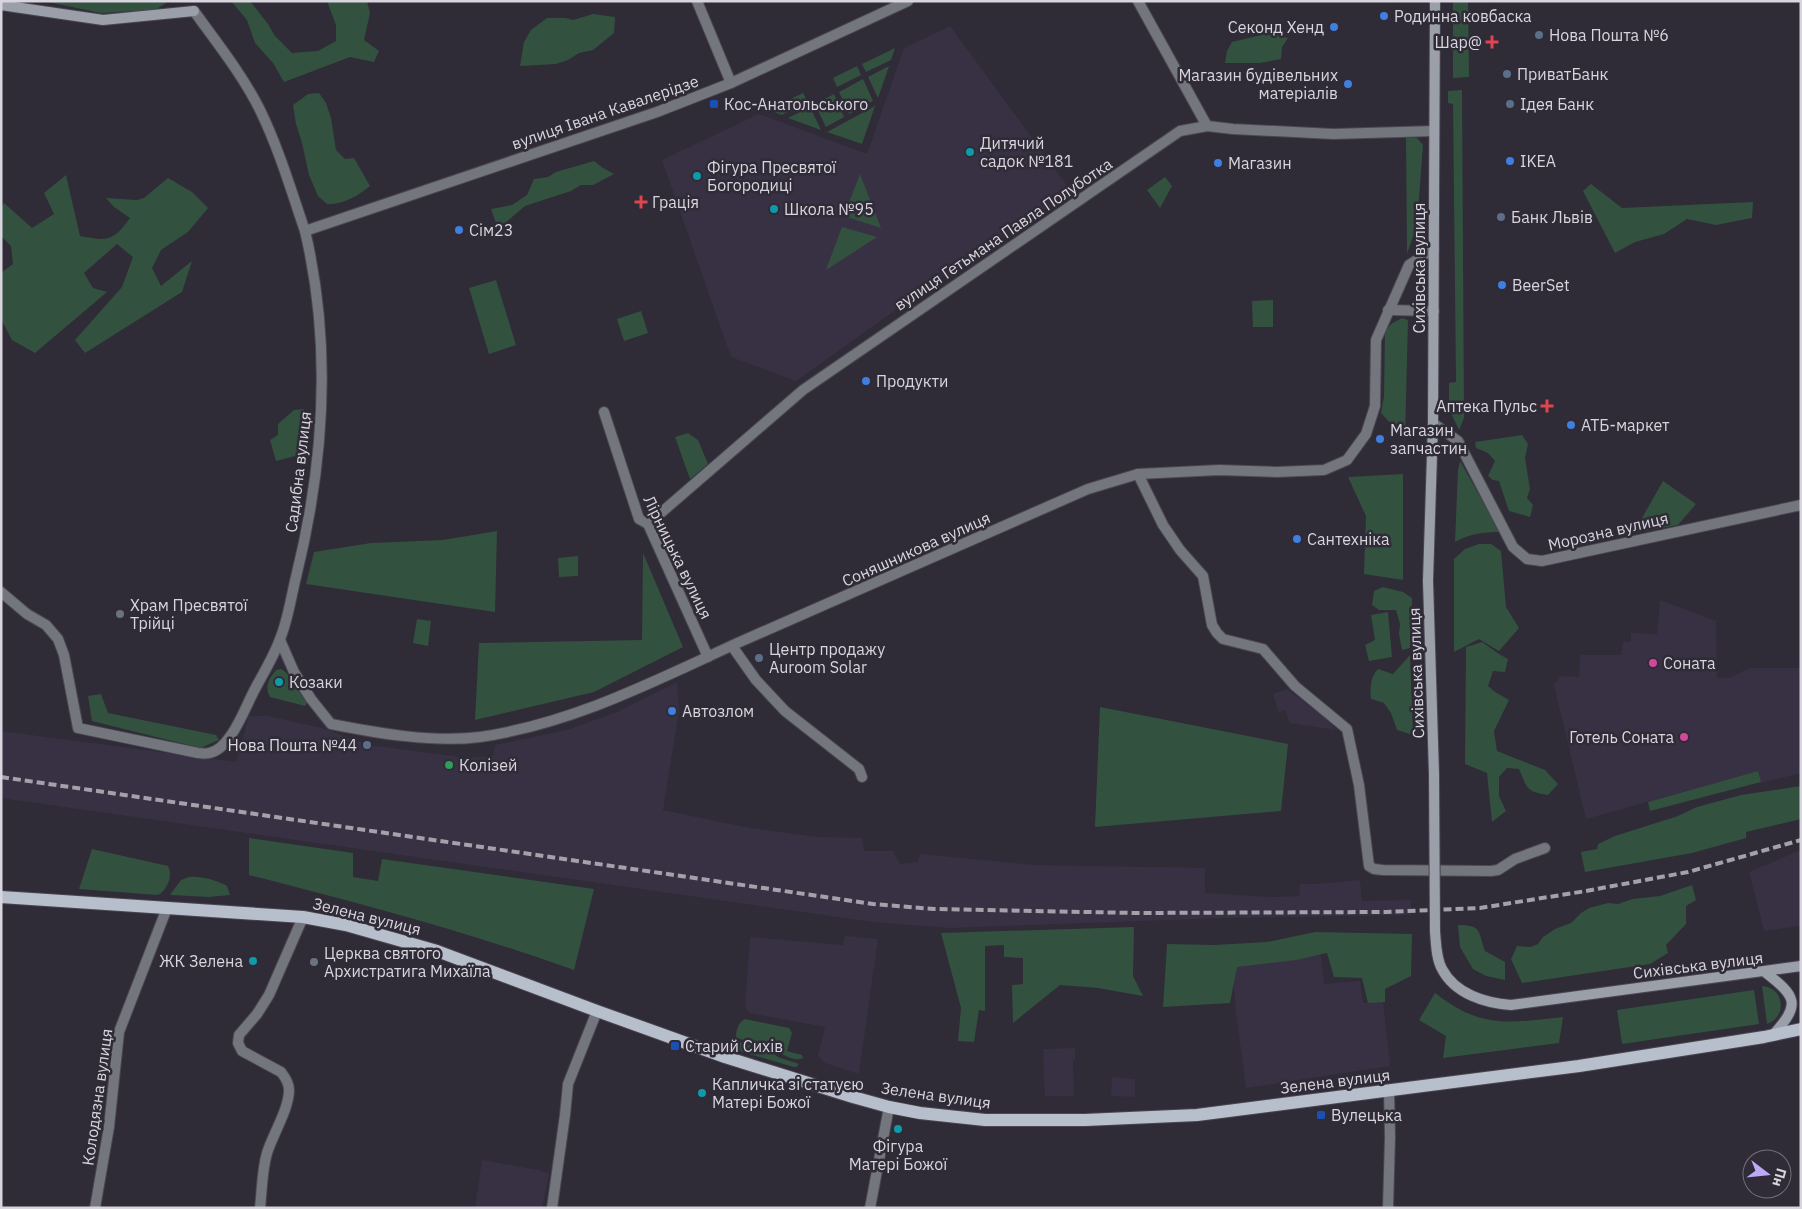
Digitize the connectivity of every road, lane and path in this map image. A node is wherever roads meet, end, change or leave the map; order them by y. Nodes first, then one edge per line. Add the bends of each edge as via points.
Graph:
1 (187, 1) edge
2 (697, 1) edge
3 (908, 1) edge
4 (1138, 1) edge
5 (1435, 1) edge
6 (1, 5) edge
7 (194, 11) junction
8 (731, 83) junction
9 (1207, 126) junction
10 (1434, 131) junction
11 (305, 231) junction
12 (1434, 249) junction
13 (1388, 310) junction
14 (1434, 311) junction
15 (604, 412) dead end
16 (1433, 423) junction
17 (1138, 474) junction
18 (1801, 505) edge
19 (648, 524) junction
20 (1, 592) edge
21 (280, 640) junction
22 (732, 646) junction
23 (708, 657) junction
24 (862, 776) dead end
25 (1544, 848) dead end
26 (1, 897) edge
27 (167, 908) junction
28 (303, 917) junction
29 (1801, 966) edge
30 (1765, 972) junction
31 (597, 1012) junction
32 (1801, 1029) edge
33 (1773, 1035) junction
34 (1389, 1090) junction
35 (889, 1107) junction
36 (95, 1208) edge
37 (260, 1208) edge
38 (552, 1208) edge
39 (870, 1208) edge
40 (1388, 1208) edge

1 - 7 main road
2 - 8 street
3 - 8 street, вулиця Івана Кавалерідзе
4 - 9 street
5 - 10 main road, Сихівська вулиця
6 - 7 main road via 103,20
7 - 11 street, Садибна вулиця via 229,58 259,109
8 - 11 street, вулиця Івана Кавалерідзе via 602,132
9 - 10 street, вулиця Гетьмана Павла Полуботка via 1333,134
9 - 19 street, вулиця Гетьмана Павла Полуботка via 1180,131 803,390
10 - 12 main road, Сихівська вулиця
11 - 21 street, Садибна вулиця via 318,312 322,411 307,525
12 - 13 street, Соняшникова вулиця via 1409,265
12 - 14 main road, Сихівська вулиця
13 - 14 street
13 - 17 street, Соняшникова вулиця via 1376,340 1375,406 1366,434 1347,460 1324,470
14 - 16 main road, Сихівська вулиця
15 - 19 street, Лірницька вулиця via 639,519
16 - 18 street, Морозна вулиця via 1458,441 1513,547 1527,559 1542,561
16 - 30 main road, Сихівська вулиця, bridge via 1428,581 1435,931 1441,969 1468,994 1489,1003 1510,1005
17 - 22 street, Соняшникова вулиця via 1088,489
17 - 25 street via 1162,525 1203,576 1212,625 1217,633 1223,639 1263,649 1295,686 1347,729 1359,785 1369,866 1383,870 1490,871
19 - 23 street, Лірницька вулиця
20 - 21 street, Садибна вулиця via 46,625 58,639 78,728 185,751 209,753 226,742
21 - 23 street via 294,672 330,724 432,738 478,737 551,722 617,699
22 - 23 street, Соняшникова вулиця
22 - 24 street via 756,680 786,710 859,769
26 - 27 main road, Зелена вулиця
27 - 28 main road, Зелена вулиця
27 - 36 street, Колодязна вулиця via 119,1032 109,1126
28 - 31 main road, Зелена вулиця via 409,942
28 - 37 street via 270,995 242,1029 238,1039 242,1051 280,1072 289,1088 282,1117 266,1156
29 - 30 main road, Сихівська вулиця
30 - 33 main road via 1784,987 1792,1002 1787,1019
31 - 35 main road, Зелена вулиця via 725,1057
31 - 38 street via 568,1084
32 - 33 main road, Зелена вулиця
33 - 34 main road, Зелена вулиця
34 - 35 main road, Зелена вулиця via 1197,1115 1141,1118 985,1120
34 - 40 street
35 - 39 street

